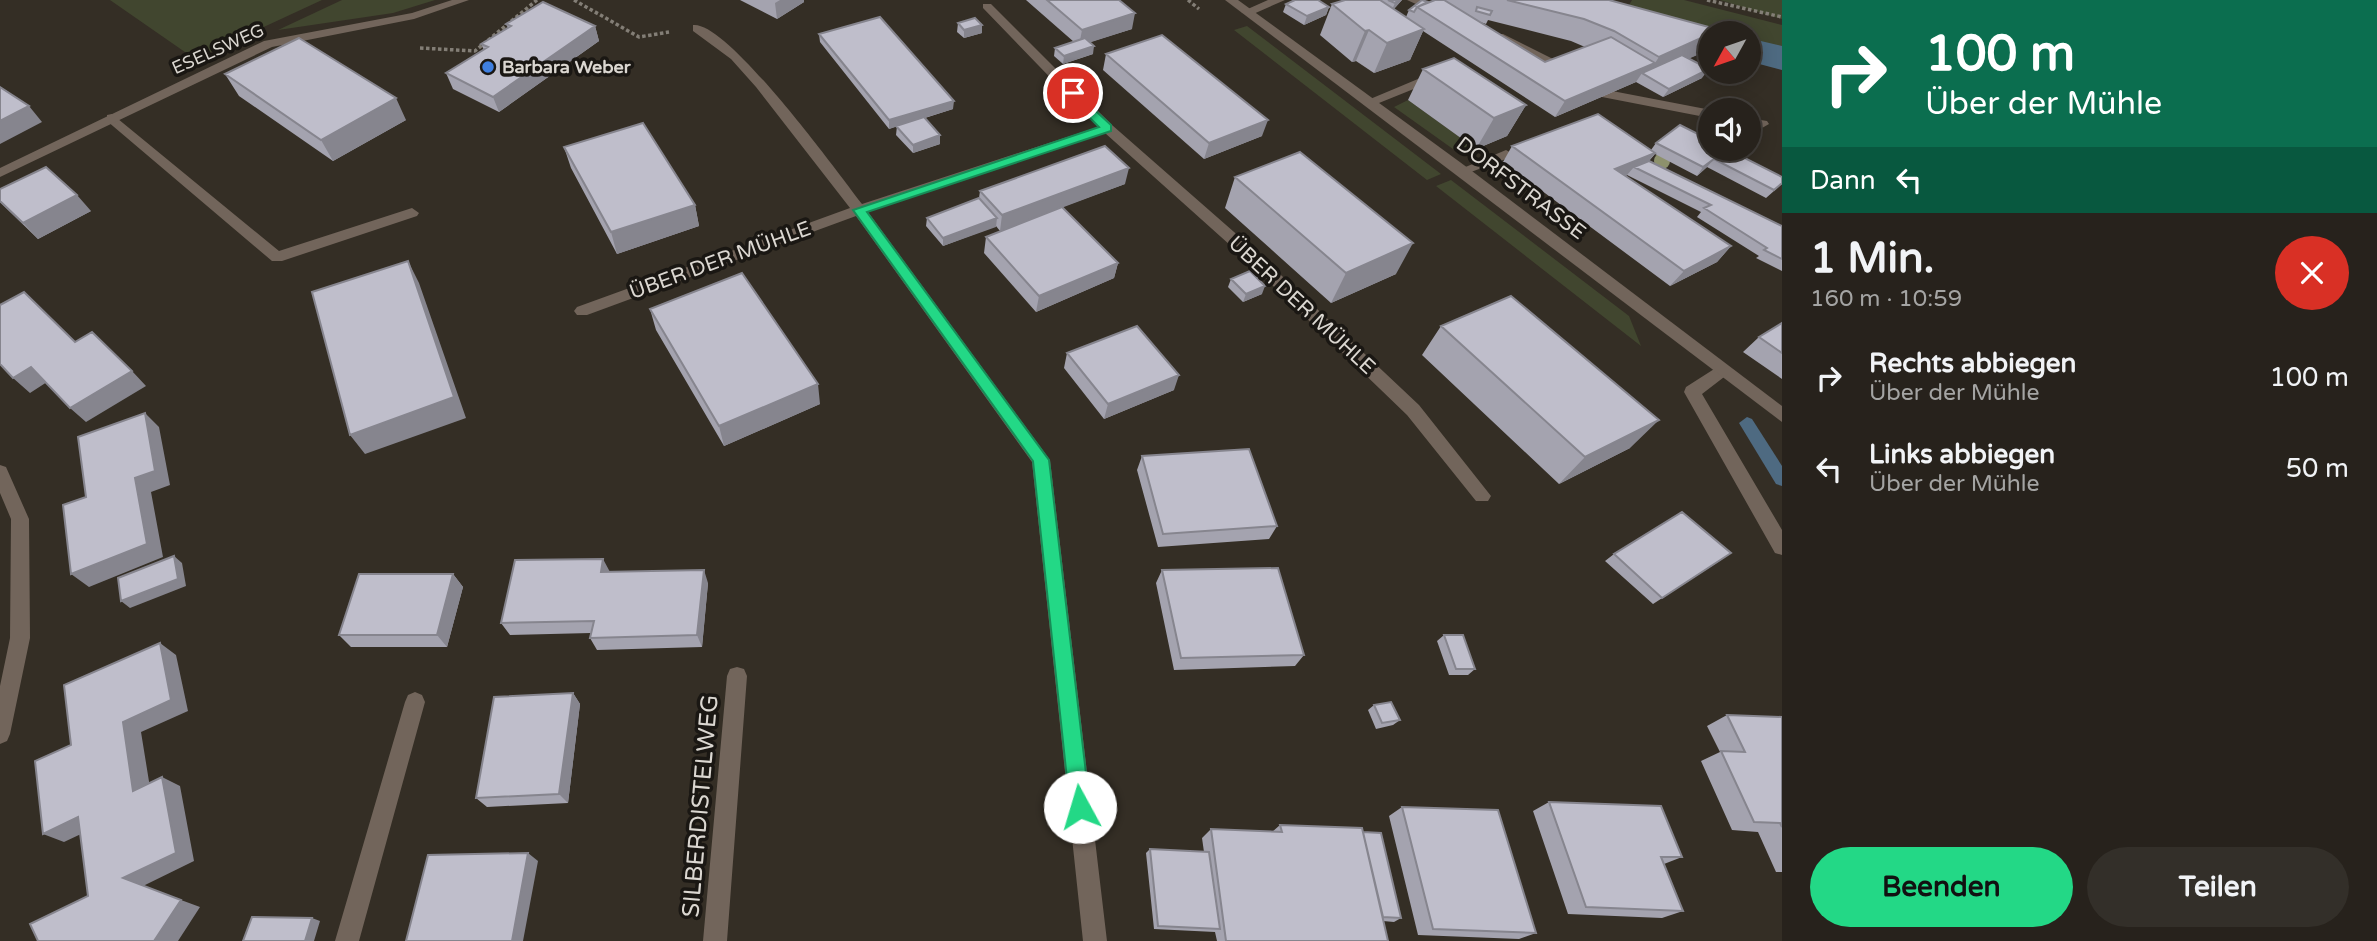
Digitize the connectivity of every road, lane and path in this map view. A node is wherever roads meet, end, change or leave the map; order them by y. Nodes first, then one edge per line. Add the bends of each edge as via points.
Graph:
1 (463, 0) edge
2 (537, 0) edge
3 (574, 0) edge
4 (1231, 0) edge
5 (1279, 0) edge
6 (1413, 0) edge
7 (1707, 0) edge
8 (987, 6) dead end
9 (1247, 12) junction
10 (1450, 15) edge
11 (1782, 17) edge
12 (697, 28) joint
13 (1488, 32) edge
14 (418, 47) dead end
15 (1563, 67) edge
16 (1445, 72) edge
17 (1607, 94) edge
18 (1368, 102) junction
19 (1698, 112) edge
20 (112, 118) junction
21 (1107, 128) junction
22 (1506, 154) edge
23 (1463, 171) junction
24 (0, 173) edge
25 (859, 210) junction
26 (412, 214) dead end
27 (582, 311) dead end
28 (1722, 370) junction
29 (1782, 415) edge
30 (0, 472) edge
31 (1482, 496) dead end
32 (1782, 547) edge
33 (737, 676) dead end
34 (415, 702) dead end
35 (0, 734) edge
36 (347, 941) edge
37 (715, 941) edge
38 (1095, 941) edge

1 - 20 street, ESELSWEG via 431,14 379,26 299,35 268,44
2 - 14 path via 475,51
3 - 12 path via 639,37
4 - 9 street, DORFSTRASSE
5 - 9 street
6 - 10 street
7 - 11 path
8 - 21 street, ÜBER DER MÜHLE
9 - 18 street, DORFSTRASSE
12 - 25 street via 735,56 760,84
13 - 15 street
16 - 18 street
17 - 19 street
18 - 23 street, DORFSTRASSE
20 - 24 street, ESELSWEG
20 - 26 street via 277,257
21 - 25 street, ÜBER DER MÜHLE
21 - 31 street, ÜBER DER MÜHLE via 1245,250 1413,410
22 - 23 street
23 - 28 street, DORFSTRASSE
25 - 27 street, ÜBER DER MÜHLE
25 - 38 street via 1041,460
28 - 29 street, DORFSTRASSE
28 - 32 street via 1692,391
30 - 35 street via 20,520 20,638
33 - 37 street, SILBERDISTELWEG
34 - 36 street

